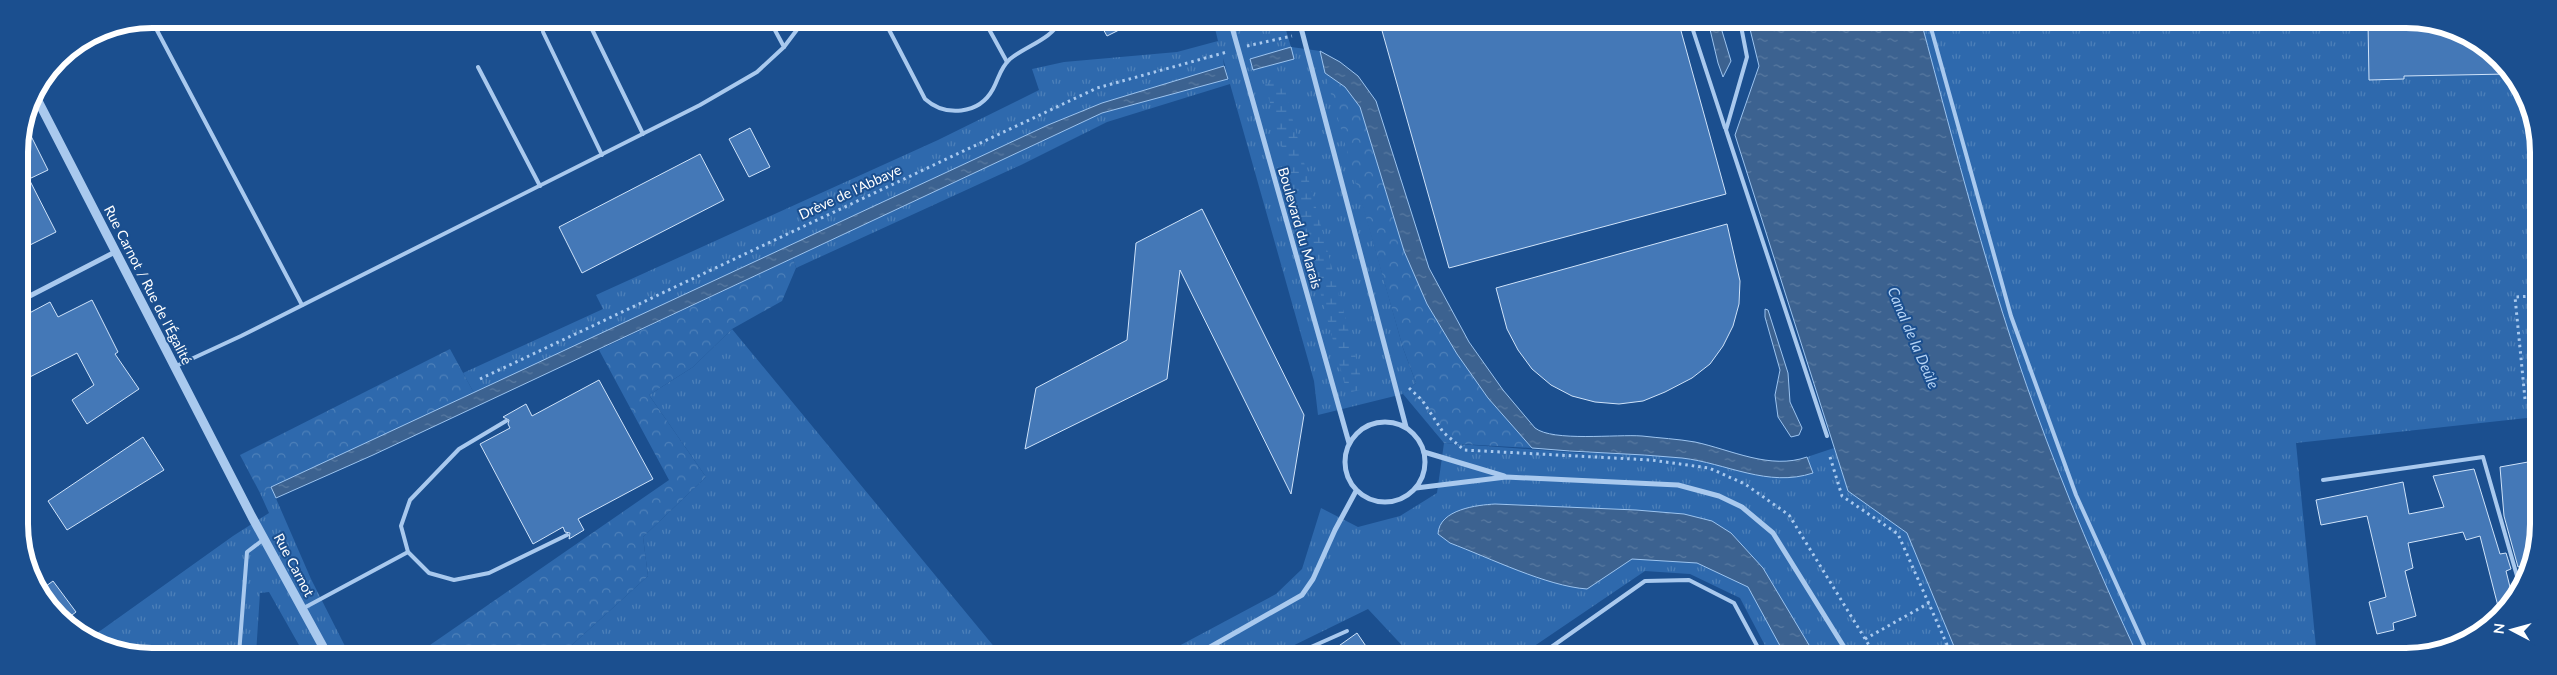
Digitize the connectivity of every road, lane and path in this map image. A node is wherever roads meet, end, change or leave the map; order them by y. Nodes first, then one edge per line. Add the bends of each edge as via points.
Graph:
1 (156, 28) edge
2 (591, 28) edge
3 (773, 28) edge
4 (799, 28) edge
5 (888, 28) edge
6 (988, 28) edge
7 (1054, 28) edge
8 (1232, 28) edge
9 (1301, 28) edge
10 (1693, 28) edge
11 (1741, 28) edge
12 (1932, 28) edge
13 (543, 32) dead end
14 (1302, 33) junction
15 (784, 47) junction
16 (1238, 49) junction
17 (1006, 62) junction
18 (478, 67) dead end
19 (38, 101) edge
20 (1726, 130) junction
21 (643, 134) junction
22 (602, 155) junction
23 (540, 186) junction
24 (115, 252) junction
25 (2530, 296) edge
26 (28, 297) edge
27 (302, 305) junction
28 (174, 367) junction
29 (480, 379) dead end
30 (1408, 387) dead end
31 (2525, 399) dead end
32 (506, 421) dead end
33 (1406, 428) junction
34 (1827, 436) dead end
35 (1349, 443) junction
36 (1424, 452) junction
37 (1830, 457) dead end
38 (1506, 477) junction
39 (2323, 480) dead end
40 (238, 488) joint
41 (1416, 488) junction
42 (1356, 491) junction
43 (567, 535) dead end
44 (264, 539) junction
45 (408, 552) junction
46 (2517, 578) edge
47 (1930, 603) junction
48 (302, 609) junction
49 (1347, 630) dead end
50 (1865, 639) junction
51 (1310, 647) edge
52 (1551, 647) edge
53 (1844, 647) edge
54 (1870, 647) edge
55 (1948, 647) edge
56 (2145, 647) edge
57 (239, 648) edge
58 (324, 648) edge
59 (1209, 648) edge
60 (1758, 648) edge

1 - 27 lane
2 - 21 lane
3 - 15 lane
4 - 15 lane
5 - 17 lane via 924,99 945,112 962,112 975,106 992,90
6 - 17 lane
7 - 17 lane
8 - 16 street, Boulevard du Marais
9 - 14 street
10 - 20 lane
11 - 20 lane via 1747,57
12 - 56 lane via 2011,316 2076,495
13 - 22 lane
14 - 16 path, Drève de l'Abbaye
14 - 33 street
15 - 21 lane via 757,72
16 - 29 path, Drève de l'Abbaye via 1097,88
16 - 35 street, Boulevard du Marais
18 - 23 lane
19 - 24 street, Rue Carnot / Rue de l'Égalité
20 - 34 lane
21 - 22 lane
22 - 23 lane
23 - 27 lane
24 - 26 street
24 - 28 street, Rue Carnot / Rue de l'Égalité
25 - 31 path via 2515,297
27 - 28 lane
28 - 40 street, Rue Carnot / Rue de l'Égalité
30 - 50 path via 1422,400 1443,432 1464,450 1651,460 1709,468 1746,484 1789,515
32 - 45 lane via 459,448 410,500 401,526
33 - 35 street via 1393,423 1374,424 1357,433
33 - 36 street via 1420,442
35 - 42 street via 1344,468
36 - 38 street
36 - 41 street via 1423,477
37 - 47 path via 1842,496 1898,534
38 - 41 street
38 - 53 street via 1678,485 1704,490 1730,501 1763,523 1780,543
39 - 46 lane via 2483,457
40 - 44 street, Rue Carnot
41 - 42 street via 1394,502 1374,501
42 - 59 street via 1313,580 1302,595
43 - 45 lane via 488,573 454,580 429,573
44 - 48 street, Rue Carnot
44 - 57 lane via 247,552
45 - 48 lane
47 - 50 path
47 - 55 path
48 - 58 street, Rue Carnot
49 - 51 lane
50 - 54 path
52 - 60 lane via 1645,581 1689,580 1734,603

